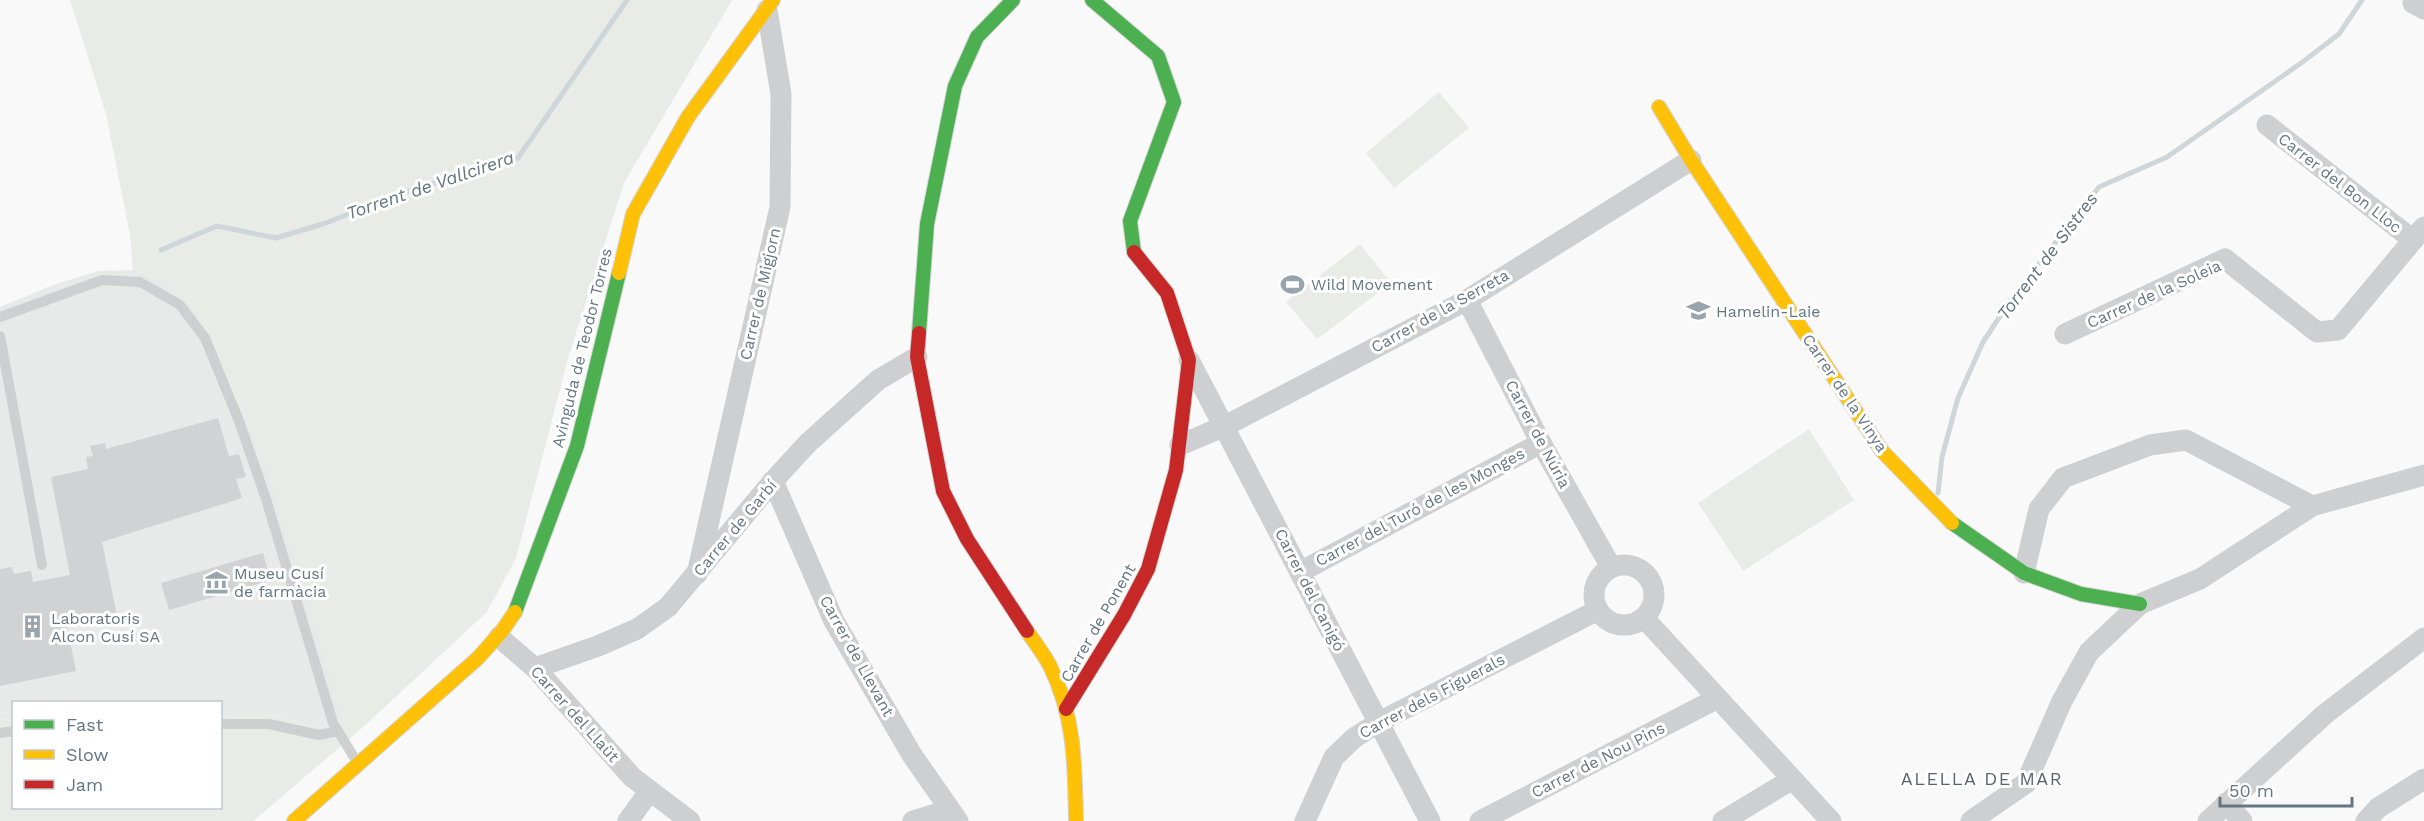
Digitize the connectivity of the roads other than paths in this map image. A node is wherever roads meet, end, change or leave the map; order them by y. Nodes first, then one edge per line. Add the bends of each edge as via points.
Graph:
1 (1013, 0) edge
2 (1092, 0) edge
3 (770, 5) edge
4 (1659, 107) dead end
5 (2267, 125) dead end
6 (1691, 160) junction
7 (2418, 234) edge
8 (1467, 300) junction
9 (0, 317) edge
10 (2065, 334) dead end
11 (0, 336) edge
12 (917, 357) junction
13 (1189, 360) junction
14 (1225, 426) junction
15 (1541, 442) junction
16 (1180, 445) junction
17 (2424, 475) edge
18 (773, 481) junction
19 (2312, 506) junction
20 (42, 565) dead end
21 (1611, 567) junction
22 (1300, 572) junction
23 (2024, 573) junction
24 (697, 574) junction
25 (2140, 604) junction
26 (1598, 610) junction
27 (1644, 618) junction
28 (499, 637) junction
29 (2424, 638) edge
30 (535, 668) junction
31 (1716, 699) junction
32 (1066, 709) junction
33 (1379, 722) junction
34 (222, 724) edge
35 (338, 731) junction
36 (357, 762) junction
37 (2424, 779) edge
38 (1791, 780) junction
39 (649, 792) junction
40 (2226, 803) junction
41 (954, 815) edge
42 (294, 821) edge
43 (628, 821) edge
44 (690, 821) edge
45 (913, 821) edge
46 (1076, 821) edge
47 (1305, 821) edge
48 (1430, 821) edge
49 (1480, 821) edge
50 (1723, 821) edge
51 (1831, 821) edge
52 (1971, 821) edge
53 (2208, 821) edge
54 (2242, 821) edge
55 (2366, 821) edge

1 - 12 street via 977,37 955,86 927,224
2 - 13 street, Carrer de Ponent via 1158,56 1174,102 1130,221 1134,254 1167,292
3 - 24 street, Carrer de Migjorn via 782,94 780,207
3 - 28 street, Avinguda de Teodor Torres via 688,117 633,214 577,446 513,616
4 - 6 street, Carrer de la Vinya
5 - 7 street, Carrer del Bon Lloc
6 - 8 street, Carrer de la Serreta
6 - 23 street, Carrer de la Vinya via 1882,451 1958,529
7 - 10 street, Carrer de la Soleia via 2338,330 2316,332 2225,259
8 - 14 street, Carrer de la Serreta
8 - 15 street, Carrer de Núria
9 - 35 lane via 102,280 140,282 180,305 205,338 238,421
11 - 20 lane
12 - 18 street, Carrer de Garbí via 878,380 808,443
12 - 32 street via 943,490 967,539 1050,666
13 - 14 street, Carrer del Canigó
13 - 16 street, Carrer de Ponent
14 - 16 street, Carrer de la Serreta
14 - 22 street, Carrer del Canigó
15 - 21 street, Carrer de Núria
15 - 22 street, Carrer del Turó de les Monges
16 - 32 street, Carrer de Ponent via 1148,569
17 - 19 street
18 - 24 street, Carrer de Garbí
18 - 41 street, Carrer de Llevant via 834,621 912,755
19 - 23 street via 2186,440 2150,445 2063,478 2039,509
19 - 25 street via 2200,579
21 - 26 street via 1597,580 1594,589
21 - 27 street via 1631,565 1647,575 1655,594
22 - 33 street, Carrer del Canigó
23 - 25 street, Carrer de la Vinya via 2081,594
24 - 30 street, Carrer de Garbí via 668,607 637,629
25 - 52 street via 2089,652 2062,701 2026,783
26 - 27 street via 1607,621 1621,626
26 - 33 street, Carrer dels Figuerals
27 - 31 street
28 - 30 street, Carrer del Llaüt
28 - 36 street, Avinguda de Teodor Torres
29 - 40 street via 2325,714
30 - 39 street, Carrer del Llaüt
31 - 38 street
31 - 49 street, Carrer de Nou Pins
32 - 46 street via 1075,753
33 - 47 street, Carrer dels Figuerals via 1354,738 1334,758
33 - 48 street, Carrer del Canigó
34 - 35 lane via 269,724 319,735
35 - 36 lane
36 - 42 street, Avinguda de Teodor Torres
37 - 55 street via 2378,808
38 - 50 street
38 - 51 street
39 - 43 street
39 - 44 street, Carrer del Llaüt
40 - 53 street
40 - 54 street
41 - 45 street

